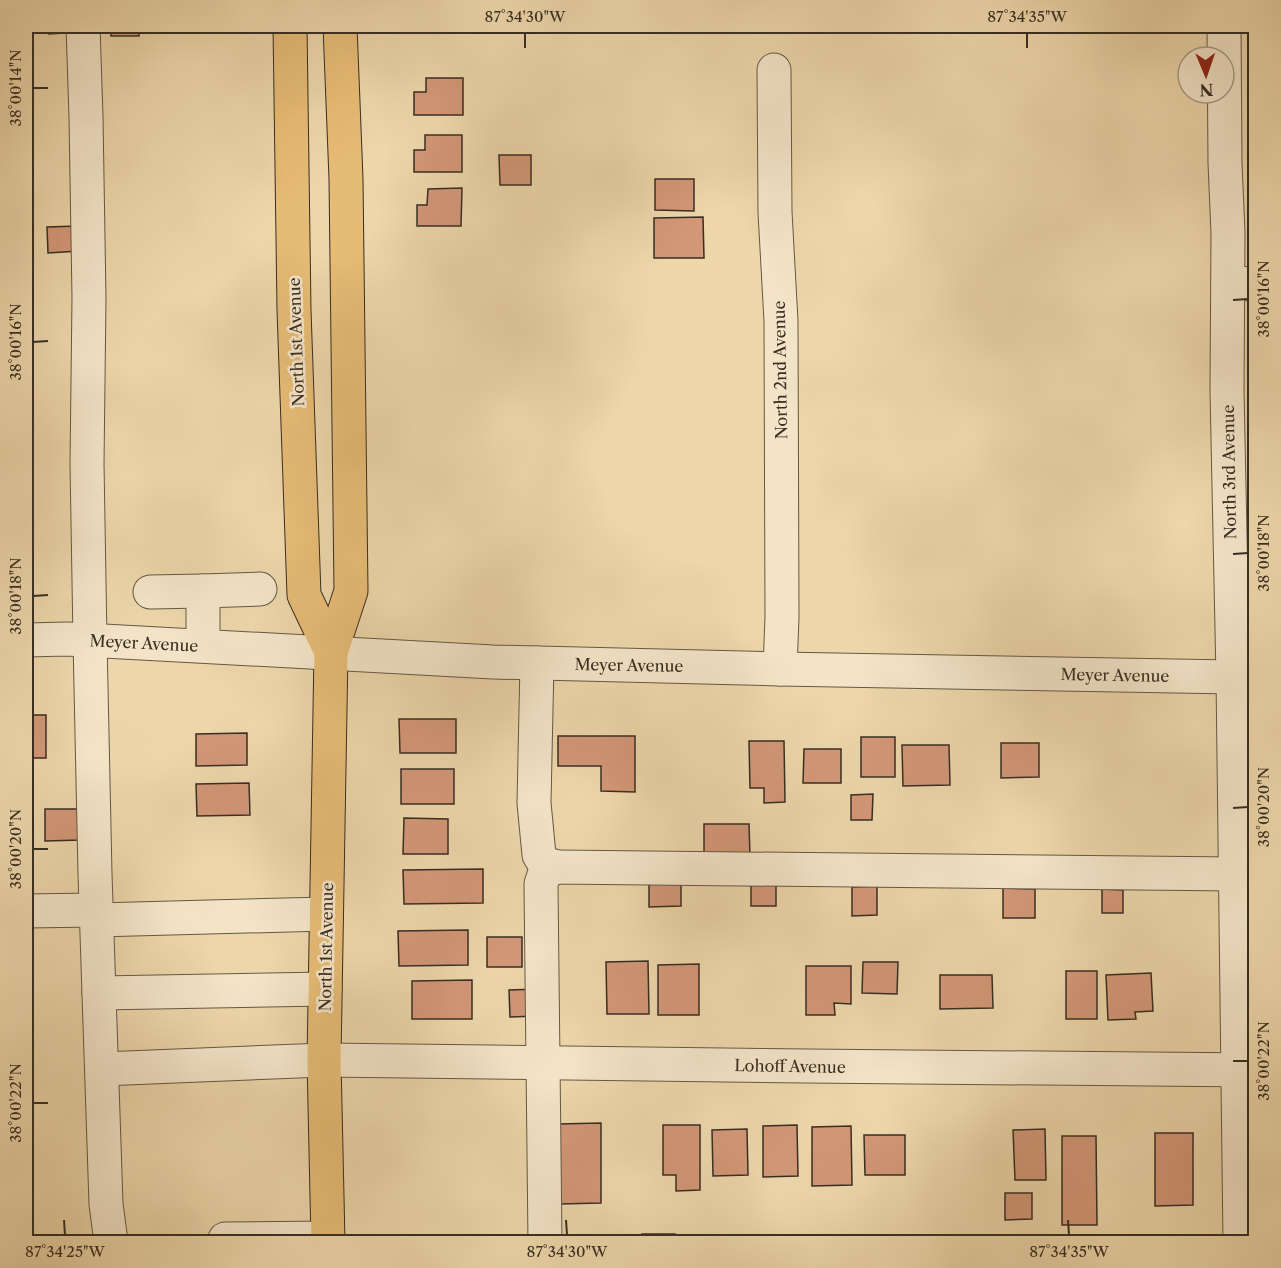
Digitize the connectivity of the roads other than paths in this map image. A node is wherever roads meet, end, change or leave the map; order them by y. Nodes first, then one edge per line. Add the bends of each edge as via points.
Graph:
1 (83, 26) edge
2 (290, 26) edge
3 (340, 26) edge
4 (1224, 26) edge
5 (774, 70) dead end
6 (1242, 233) edge
7 (1242, 284) edge
8 (260, 589) dead end
9 (203, 591) junction
10 (150, 592) dead end
11 (26, 640) edge
12 (90, 640) junction
13 (203, 645) junction
14 (331, 652) junction
15 (537, 663) junction
16 (780, 669) junction
17 (1233, 677) junction
18 (557, 867) junction
19 (1236, 874) junction
20 (26, 911) edge
21 (326, 914) junction
22 (96, 915) junction
23 (325, 989) junction
24 (99, 993) junction
25 (324, 1060) junction
26 (543, 1062) junction
27 (102, 1069) junction
28 (1247, 1070) edge
29 (225, 1239) dead end
30 (328, 1240) edge
31 (111, 1242) edge
32 (545, 1242) edge
33 (1240, 1242) edge

1 - 12 street
2 - 14 main road, North 1st Avenue via 304,595
3 - 14 main road, North 1st Avenue via 351,591
4 - 6 street, North 3rd Avenue via 1225,163
5 - 16 street, North 2nd Avenue via 781,321
6 - 7 street, North 3rd Avenue
7 - 17 street, North 3rd Avenue via 1227,391
8 - 9 street
9 - 10 street
9 - 13 street
11 - 12 street, Meyer Avenue
12 - 13 street, Meyer Avenue
12 - 22 street
13 - 14 street, Meyer Avenue
14 - 15 street, Meyer Avenue
14 - 21 main road, North 1st Avenue
15 - 16 street, Meyer Avenue
15 - 18 street via 534,803 539,855 544,863
16 - 17 street, Meyer Avenue
17 - 19 street, North 3rd Avenue
18 - 19 street
18 - 26 street via 545,872 541,884
19 - 28 street, North 3rd Avenue
20 - 22 street
21 - 22 street
21 - 23 main road, North 1st Avenue
22 - 24 street
23 - 24 street
23 - 25 main road, North 1st Avenue
24 - 27 street
25 - 26 street, Lohoff Avenue
25 - 27 street, Lohoff Avenue
25 - 30 main road, North 1st Avenue
26 - 28 street, Lohoff Avenue
26 - 32 street
27 - 31 street via 106,1204
28 - 33 street, North 3rd Avenue
29 - 30 street

